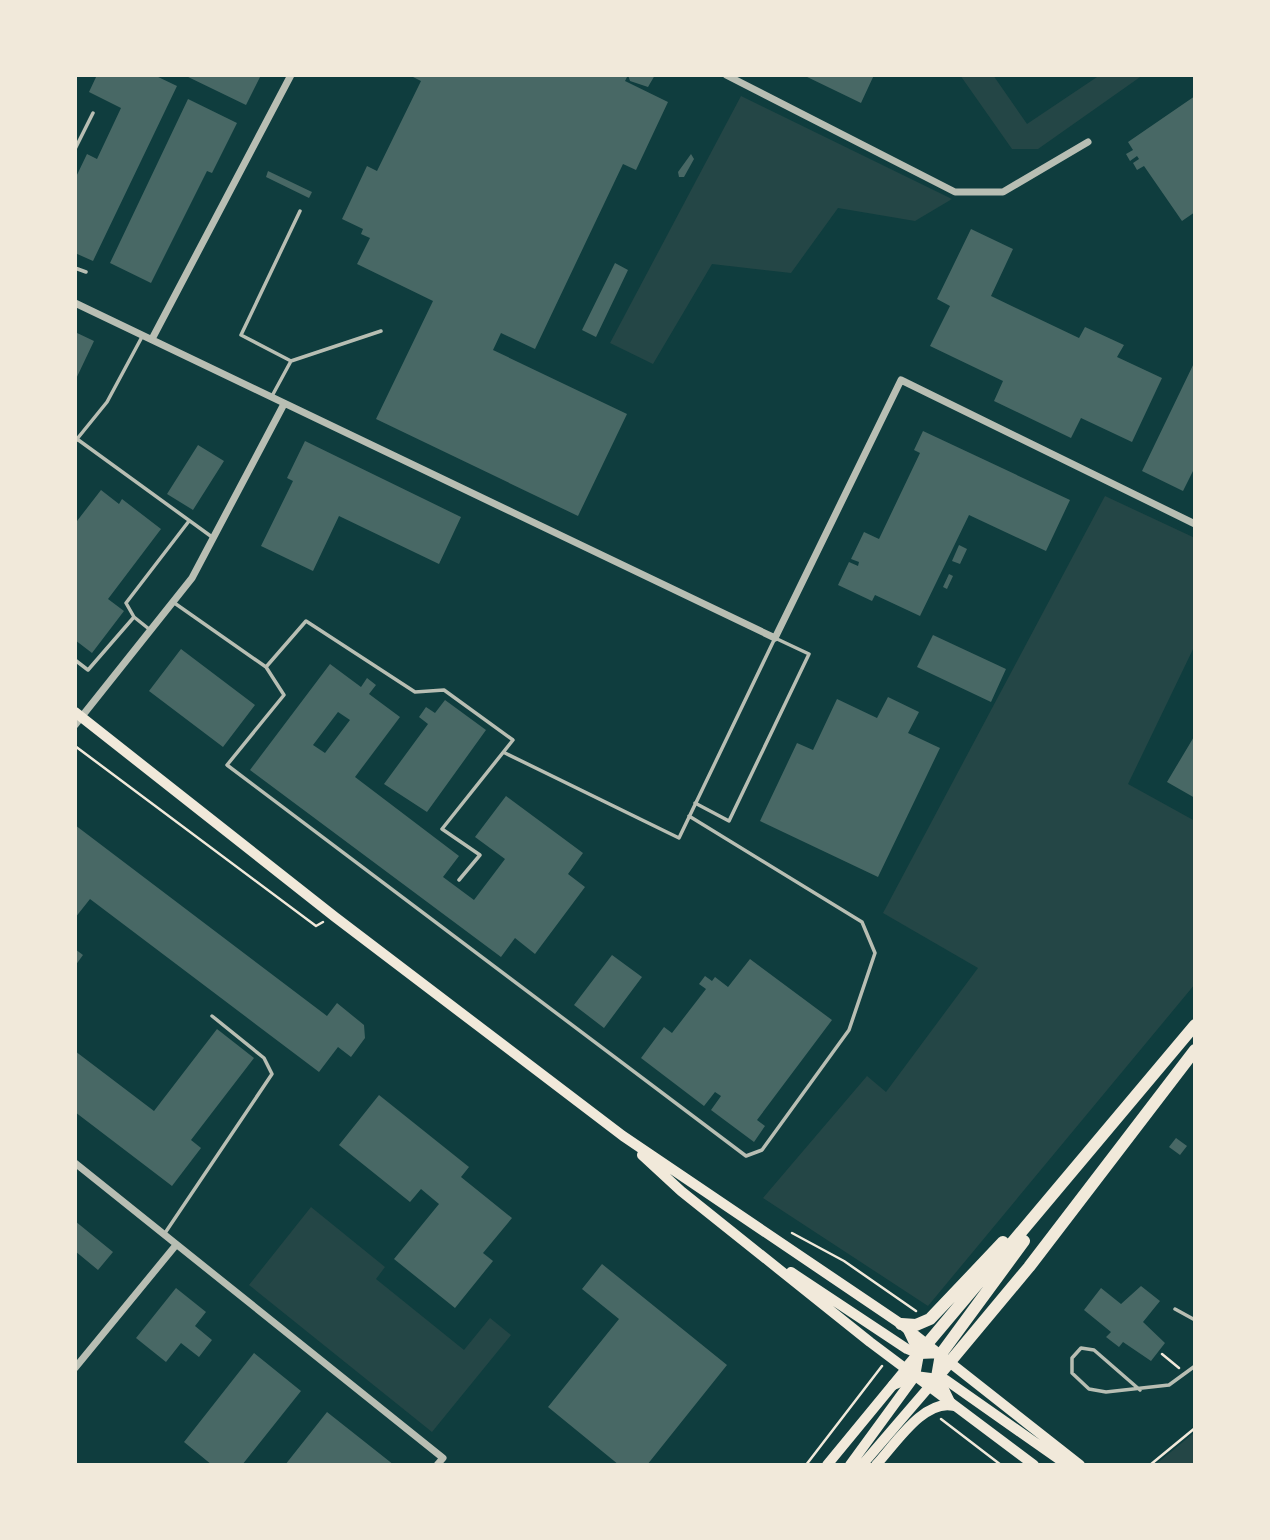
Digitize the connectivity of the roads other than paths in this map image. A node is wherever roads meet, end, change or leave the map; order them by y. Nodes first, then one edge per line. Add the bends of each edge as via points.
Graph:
1 (291, 75) edge
2 (726, 75) edge
3 (93, 113) dead end
4 (1088, 142) dead end
5 (75, 149) edge
6 (300, 211) dead end
7 (75, 268) edge
8 (86, 272) dead end
9 (75, 303) edge
10 (381, 331) dead end
11 (148, 337) junction
12 (290, 361) junction
13 (271, 397) junction
14 (284, 404) junction
15 (76, 440) edge
16 (189, 521) junction
17 (1195, 524) edge
18 (214, 539) junction
19 (173, 602) junction
20 (134, 617) junction
21 (151, 631) junction
22 (775, 638) junction
23 (75, 660) edge
24 (266, 667) junction
25 (78, 718) edge
26 (505, 753) junction
27 (695, 803) junction
28 (689, 816) junction
29 (459, 880) dead end
30 (212, 1016) dead end
31 (1195, 1025) edge
32 (1195, 1050) edge
33 (1108, 1129) junction
34 (622, 1136) junction
35 (75, 1163) edge
36 (164, 1235) junction
37 (745, 1242) junction
38 (176, 1245) junction
39 (1175, 1309) dead end
40 (1195, 1320) edge
41 (904, 1326) junction
42 (923, 1349) junction
43 (946, 1358) junction
44 (1195, 1366) edge
45 (75, 1368) edge
46 (910, 1373) junction
47 (933, 1382) junction
48 (1140, 1390) junction
49 (952, 1404) junction
50 (437, 1465) edge
51 (827, 1465) edge
52 (850, 1465) edge
53 (862, 1465) edge
54 (876, 1465) edge
55 (1034, 1465) edge
56 (1067, 1465) edge
57 (1080, 1465) edge

1 - 11 street
2 - 4 street via 954,192 1003,192
3 - 5 lane
6 - 12 lane via 241,335
7 - 8 lane
9 - 11 street
10 - 12 lane
11 - 13 street
11 - 15 lane via 107,402
12 - 13 lane
13 - 14 street
14 - 18 street
14 - 22 street
15 - 16 lane
16 - 18 lane
16 - 20 lane via 125,603
17 - 22 street via 901,380
18 - 19 street
19 - 21 street
19 - 24 lane
20 - 21 lane
20 - 23 lane via 88,670
21 - 25 street
22 - 27 lane
22 - 27 lane via 809,654 741,797 729,821
24 - 26 lane via 306,621 415,692 444,690 513,740
24 - 28 lane via 284,695 227,765 746,1156 762,1150 849,1030 874,953 862,922
25 - 34 main road
26 - 28 lane via 679,838
26 - 29 lane via 442,829 480,855
27 - 28 lane
30 - 36 lane via 264,1058 272,1074
31 - 33 highway
32 - 43 highway via 965,1345
33 - 41 highway via 930,1319
33 - 42 highway
33 - 43 highway
34 - 37 main road
34 - 41 main road
35 - 36 street
36 - 38 street
37 - 42 main road
37 - 46 main road
38 - 45 street
38 - 50 street via 443,1458
39 - 40 lane
41 - 42 main road
42 - 43 main road
42 - 46 highway
43 - 47 highway
43 - 57 main road
44 - 48 lane via 1169,1385
46 - 47 main road
46 - 51 main road via 893,1385
46 - 52 main road
47 - 49 highway
47 - 53 main road
47 - 56 main road via 966,1392
48 - 48 lane via 1089,1389 1072,1373 1072,1358 1082,1348 1094,1350
49 - 54 main road via 926,1412
49 - 55 main road

